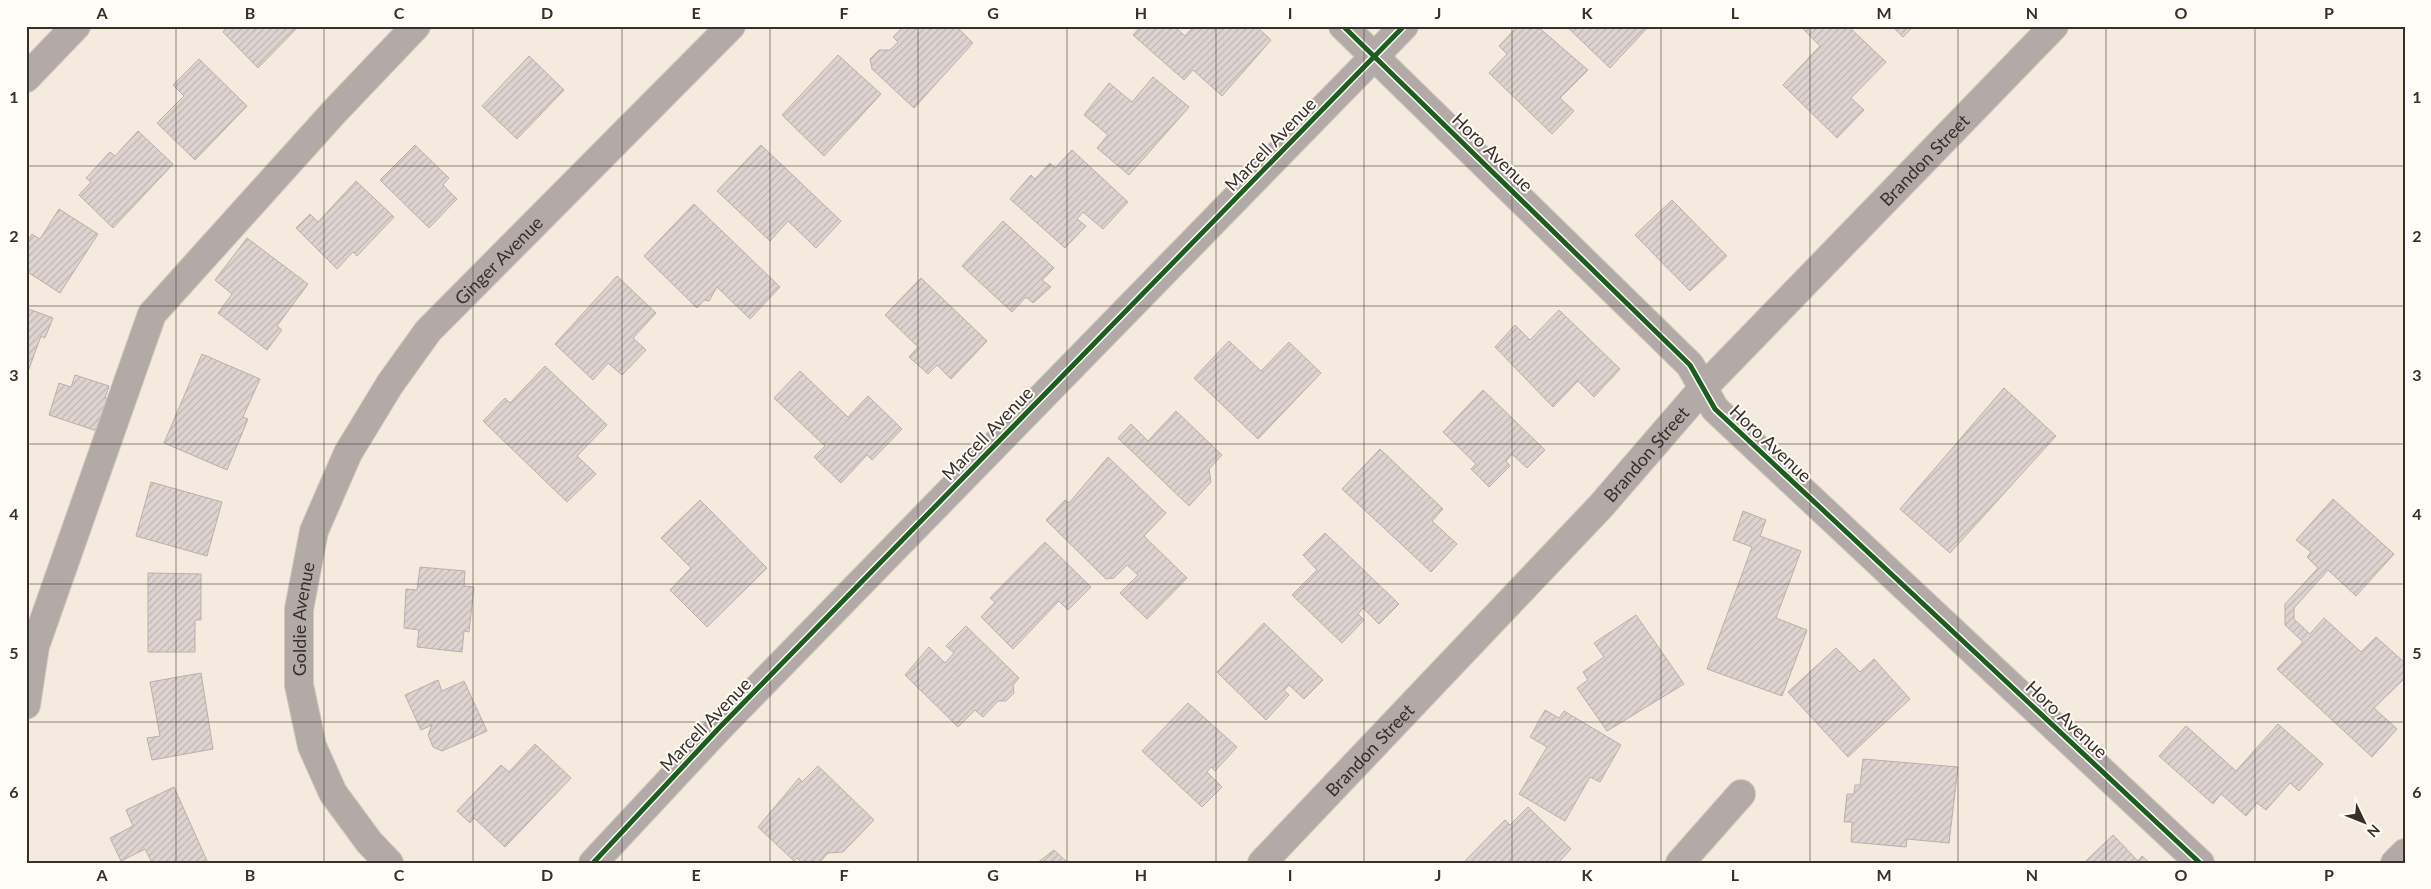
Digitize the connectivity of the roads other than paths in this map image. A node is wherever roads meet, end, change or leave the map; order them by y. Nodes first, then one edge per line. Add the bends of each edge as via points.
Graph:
1 (76, 26) edge
2 (416, 26) edge
3 (731, 26) edge
4 (1343, 26) edge
5 (1404, 26) edge
6 (2054, 26) edge
7 (1375, 56) junction
8 (26, 78) edge
9 (1703, 388) junction
10 (314, 530) joint
11 (26, 705) edge
12 (1741, 794) dead end
13 (2405, 853) edge
14 (389, 863) edge
15 (594, 863) edge
16 (1262, 863) edge
17 (1680, 863) edge
18 (2200, 863) edge
19 (2395, 863) edge

1 - 8 street
2 - 11 street via 152,314 35,646
3 - 10 street, Ginger Avenue via 428,332 390,384 348,453
4 - 7 street, Horo Avenue
5 - 7 street, Marcell Avenue
6 - 9 street, Brandon Street
7 - 9 street, Horo Avenue via 1690,365
7 - 15 street, Marcell Avenue via 719,728
9 - 16 street, Brandon Street via 1601,506
9 - 18 street, Horo Avenue via 1715,409
10 - 14 street, Goldie Avenue via 299,609 299,685 308,729 333,793
12 - 17 street
13 - 19 street

